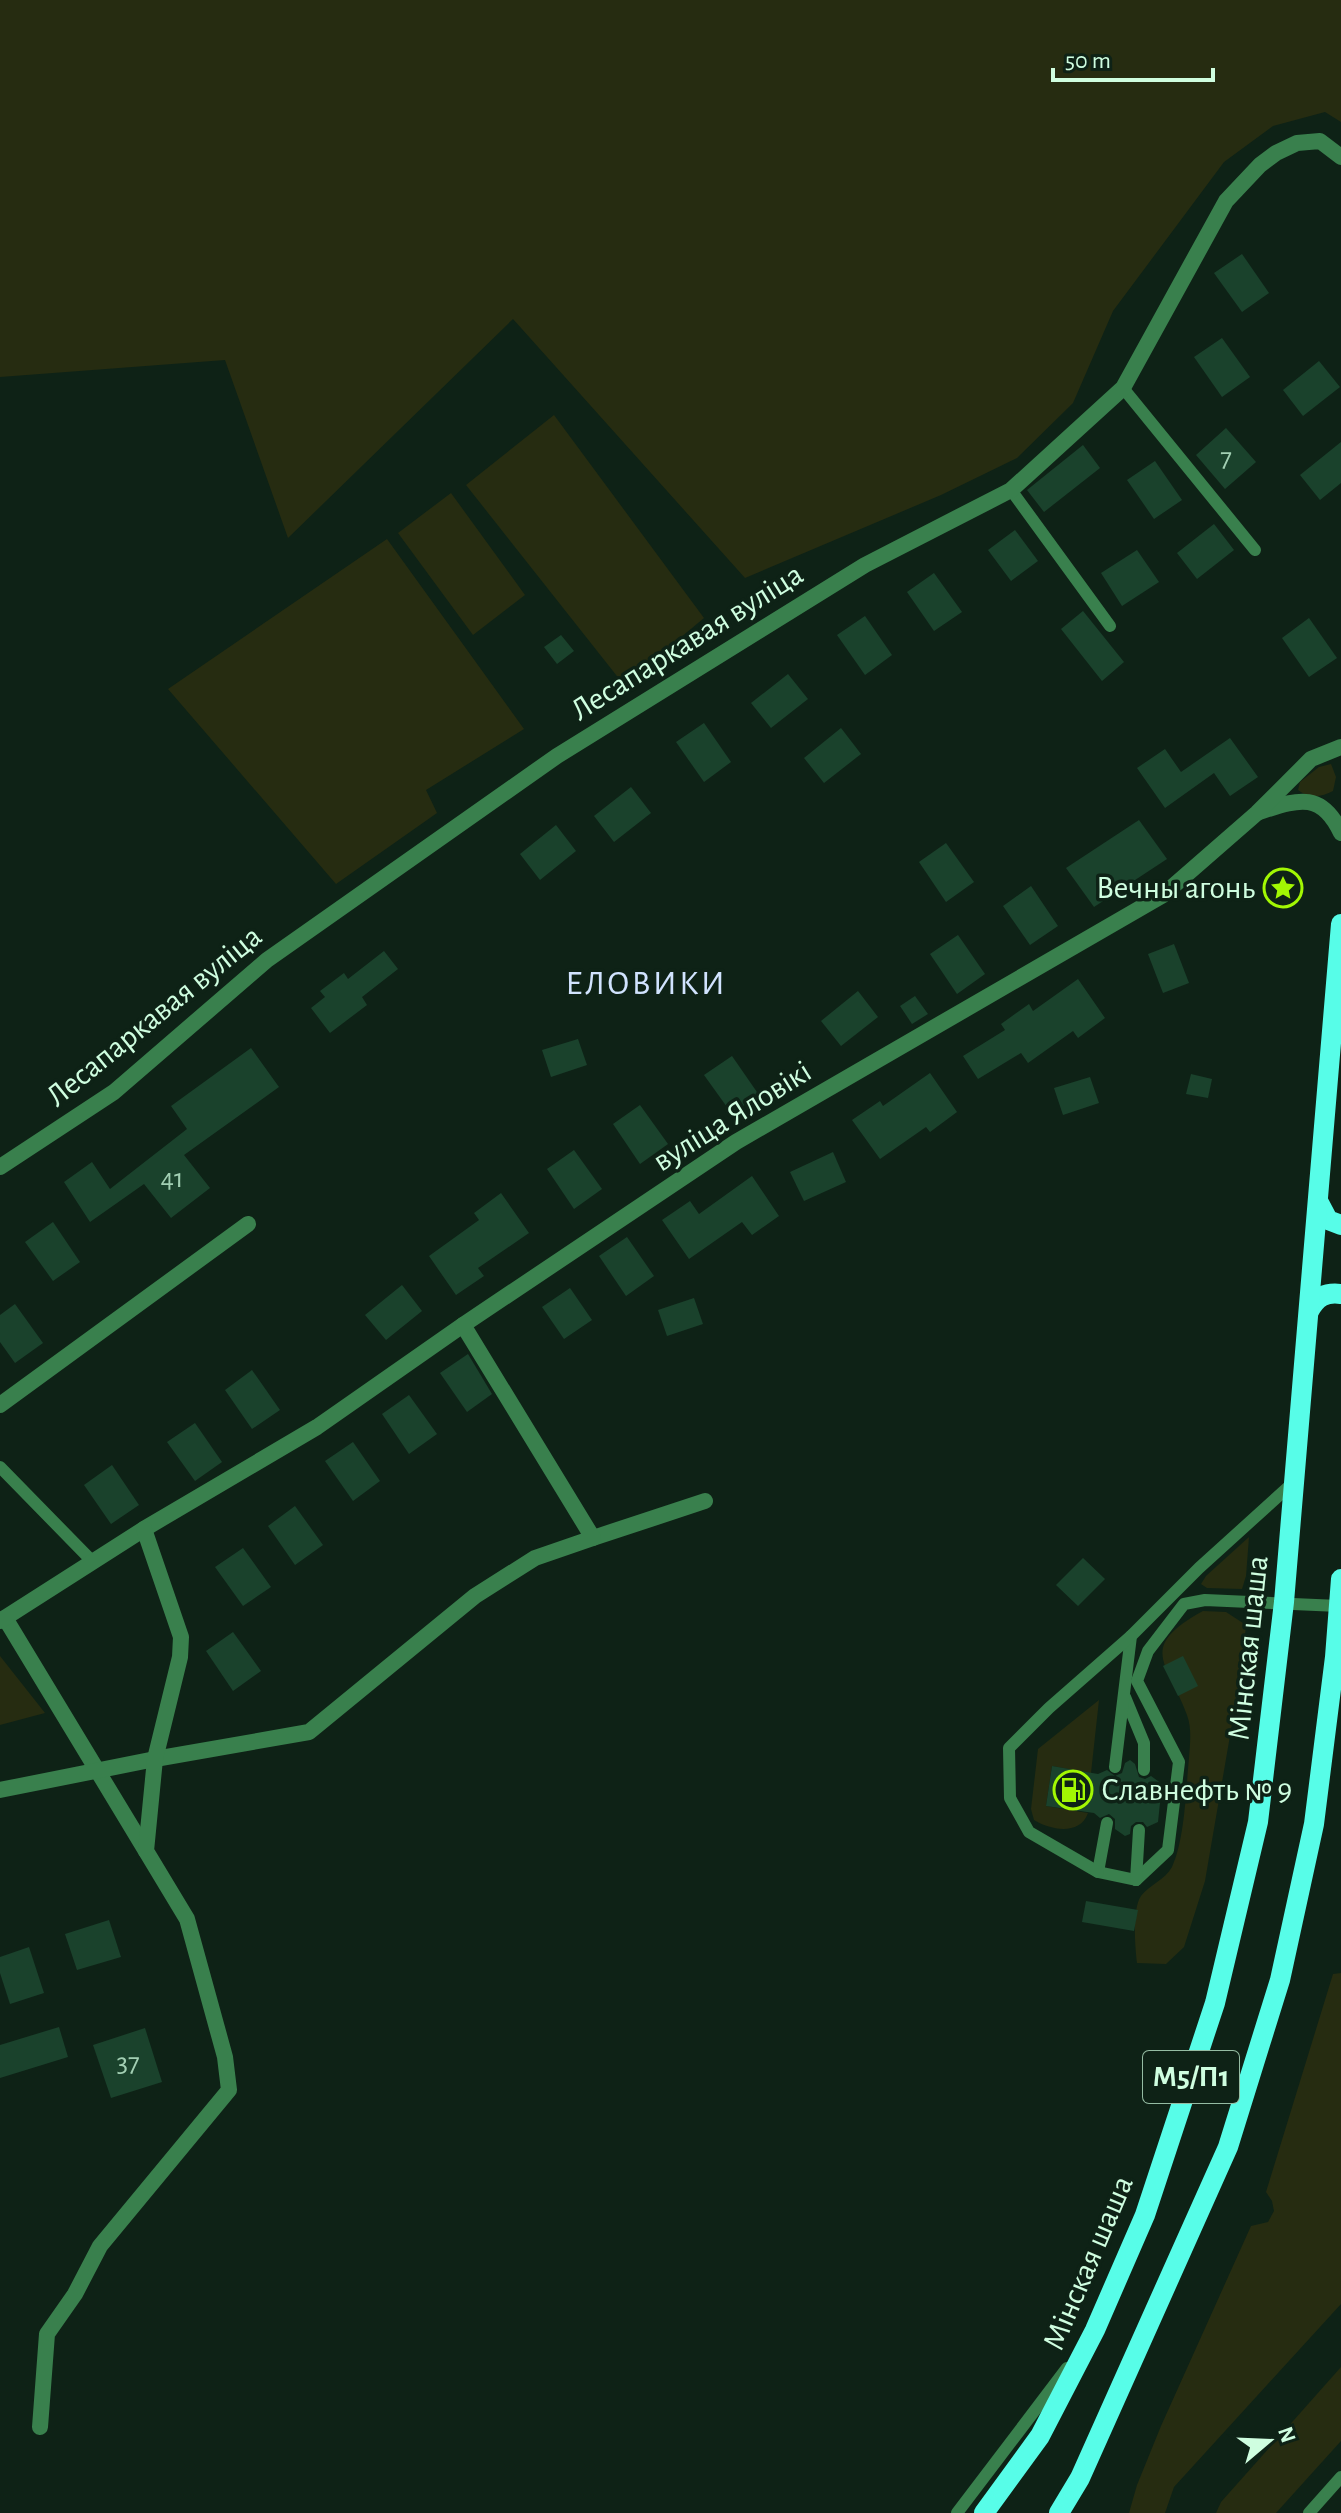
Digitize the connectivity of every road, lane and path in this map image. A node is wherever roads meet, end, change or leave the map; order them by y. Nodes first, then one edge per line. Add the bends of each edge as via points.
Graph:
1 (1341, 157) edge
2 (1123, 388) junction
3 (1011, 490) junction
4 (1255, 550) dead end
5 (1110, 626) dead end
6 (1341, 747) edge
7 (1257, 813) junction
8 (1341, 833) edge
9 (1341, 924) edge
10 (0, 1167) edge
11 (1318, 1201) junction
12 (248, 1224) dead end
13 (1341, 1225) edge
14 (1341, 1294) edge
15 (1309, 1311) junction
16 (463, 1325) junction
17 (0, 1405) edge
18 (0, 1467) edge
19 (1295, 1481) junction
20 (705, 1501) dead end
21 (144, 1529) junction
22 (593, 1538) junction
23 (92, 1561) junction
24 (1341, 1579) edge
25 (1284, 1602) junction
26 (1339, 1606) junction
27 (2, 1619) edge
28 (1131, 1636) junction
29 (1124, 1694) junction
30 (155, 1759) junction
31 (1115, 1767) dead end
32 (1144, 1770) dead end
33 (98, 1771) junction
34 (0, 1790) edge
35 (1107, 1823) dead end
36 (1139, 1830) dead end
37 (146, 1851) junction
38 (1098, 1872) junction
39 (1136, 1880) junction
40 (1095, 2330) junction
41 (40, 2427) dead end
42 (1341, 2477) edge
43 (1080, 2478) junction
44 (957, 2513) edge
45 (984, 2513) edge
46 (1059, 2513) edge
47 (1073, 2513) edge
48 (1309, 2513) edge

1 - 2 street, Лесапаркавая вуліца via 1320,141 1297,143 1276,153 1226,201
2 - 3 street, Лесапаркавая вуліца
2 - 4 lane
3 - 5 lane
3 - 10 street, Лесапаркавая вуліца via 865,565 557,756 267,960 114,1092
6 - 7 street, вуліца Яловікі via 1311,759
7 - 8 street via 1303,800 1320,804
7 - 16 street, вуліца Яловікі via 1163,895 736,1142
9 - 11 main road, Мінская шаша / М5/П1
11 - 13 main road via 1328,1220
11 - 15 main road, Мінская шаша / М5/П1
12 - 17 street
14 - 15 main road via 1322,1295
15 - 19 main road, Мінская шаша / М5/П1
16 - 21 street, вуліца Яловікі via 317,1427
16 - 22 street
18 - 23 lane
19 - 25 main road, Мінская шаша / М5/П1
19 - 28 lane
20 - 22 street
21 - 23 street, вуліца Яловікі
21 - 30 street via 181,1637
22 - 30 street via 535,1558 475,1596 309,1732
23 - 27 street, вуліца Яловікі
24 - 26 main road, М5/П1
25 - 26 lane
25 - 39 lane via 1184,1604 1148,1651 1137,1681 1179,1762 1168,1850
25 - 40 main road, Мінская шаша / М5/П1 via 1258,1822 1215,2003 1145,2215
26 - 43 main road, М5/П1 via 1314,1824 1280,1980 1228,2147
27 - 33 street
28 - 29 lane
28 - 38 lane via 1009,1748 1010,1798 1029,1832
29 - 31 lane
29 - 32 lane via 1144,1743
30 - 33 street
30 - 37 street
33 - 34 street
33 - 37 street
35 - 38 lane
36 - 39 lane
37 - 41 street via 187,1919 229,2090 100,2246 47,2334
38 - 39 lane
40 - 44 lane
40 - 45 main road, Мінская шаша / М5/П1 via 1040,2436
42 - 48 lane
43 - 46 main road, М5/П1
43 - 47 lane

